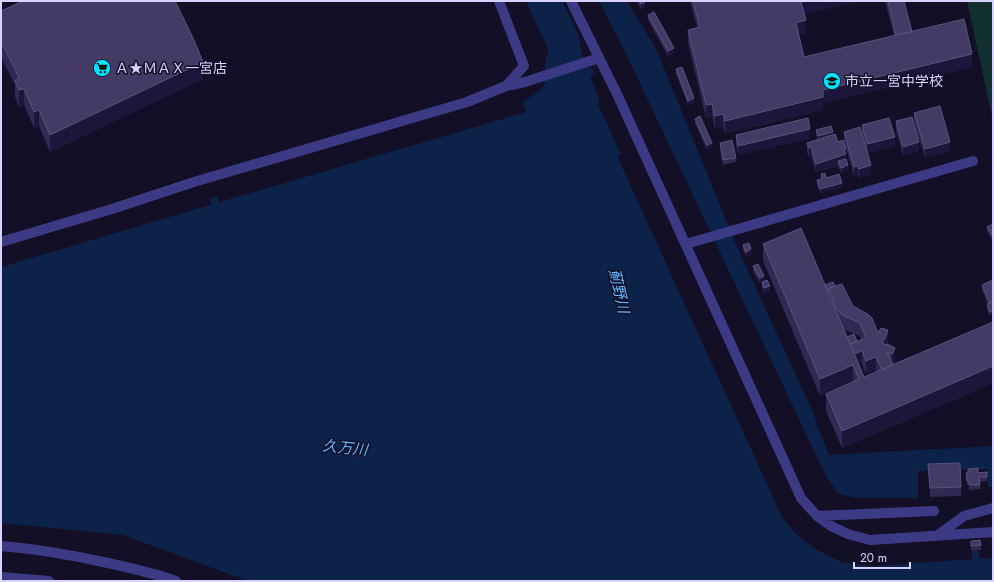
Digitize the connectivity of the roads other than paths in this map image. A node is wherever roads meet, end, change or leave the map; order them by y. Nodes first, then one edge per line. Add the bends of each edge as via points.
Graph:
1 (499, 1) edge
2 (572, 1) edge
3 (599, 58) junction
4 (506, 86) junction
5 (973, 161) dead end
6 (1, 242) edge
7 (686, 244) junction
8 (993, 508) edge
9 (934, 511) dead end
10 (817, 516) junction
11 (993, 532) edge
12 (938, 535) junction
13 (1, 546) edge
14 (1, 577) edge
15 (49, 581) edge
16 (176, 581) edge

1 - 4 street via 524,66
2 - 3 street
3 - 4 street
3 - 7 street
4 - 6 street via 467,102
5 - 7 street
7 - 10 street via 801,498
8 - 12 street via 964,516
9 - 10 street
10 - 12 street via 848,534 870,540
11 - 12 street
13 - 16 street via 84,558
14 - 15 street

